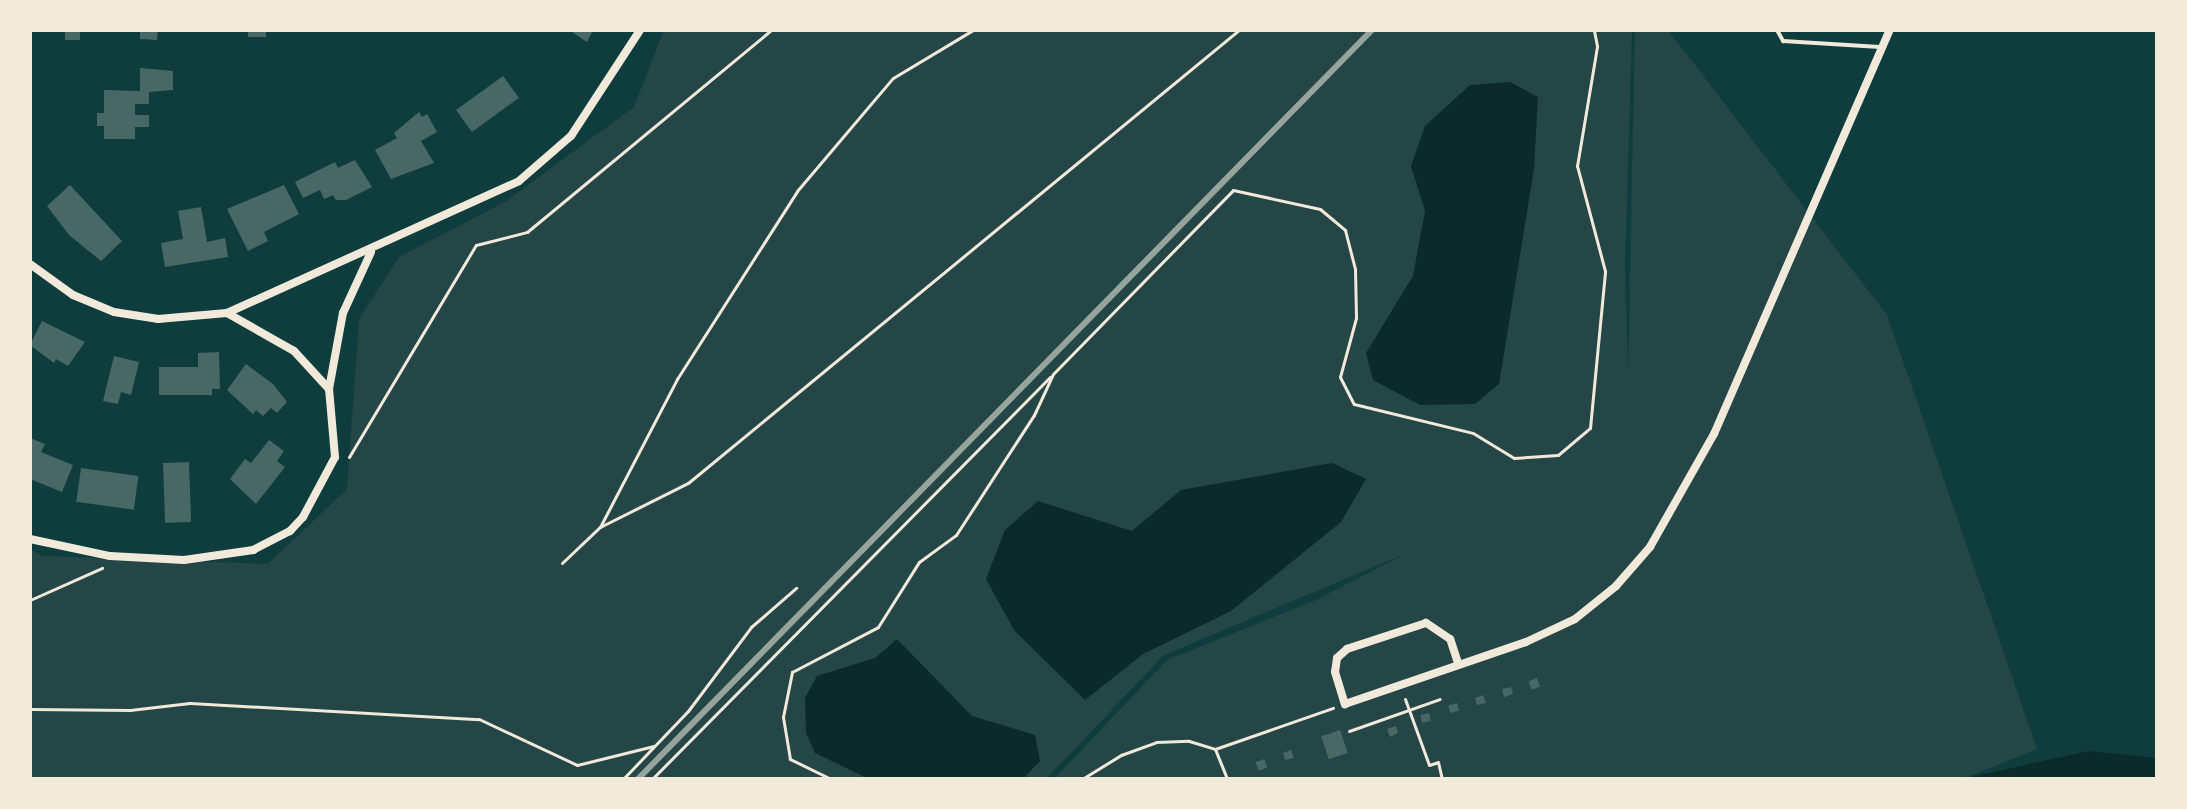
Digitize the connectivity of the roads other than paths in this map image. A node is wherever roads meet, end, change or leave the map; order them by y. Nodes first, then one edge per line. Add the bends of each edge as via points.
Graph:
1 (640, 30) edge
2 (1777, 30) edge
3 (1890, 30) edge
4 (1883, 47) junction
5 (371, 252) junction
6 (30, 264) edge
7 (227, 313) junction
8 (329, 389) junction
9 (30, 539) edge
10 (1458, 663) junction

1 - 5 street via 596,104 536,169
2 - 4 lane via 1783,41
3 - 4 street
4 - 10 street via 1714,434 1650,547 1616,586 1575,619 1526,642
5 - 7 street
5 - 8 street via 343,313
6 - 7 street via 73,295 114,312 158,319
7 - 8 street via 294,351
8 - 9 street via 336,433 327,477 290,531 253,550 184,560 110,556
10 - 10 street via 1438,627 1410,625 1347,649 1337,658 1335,672 1345,704

